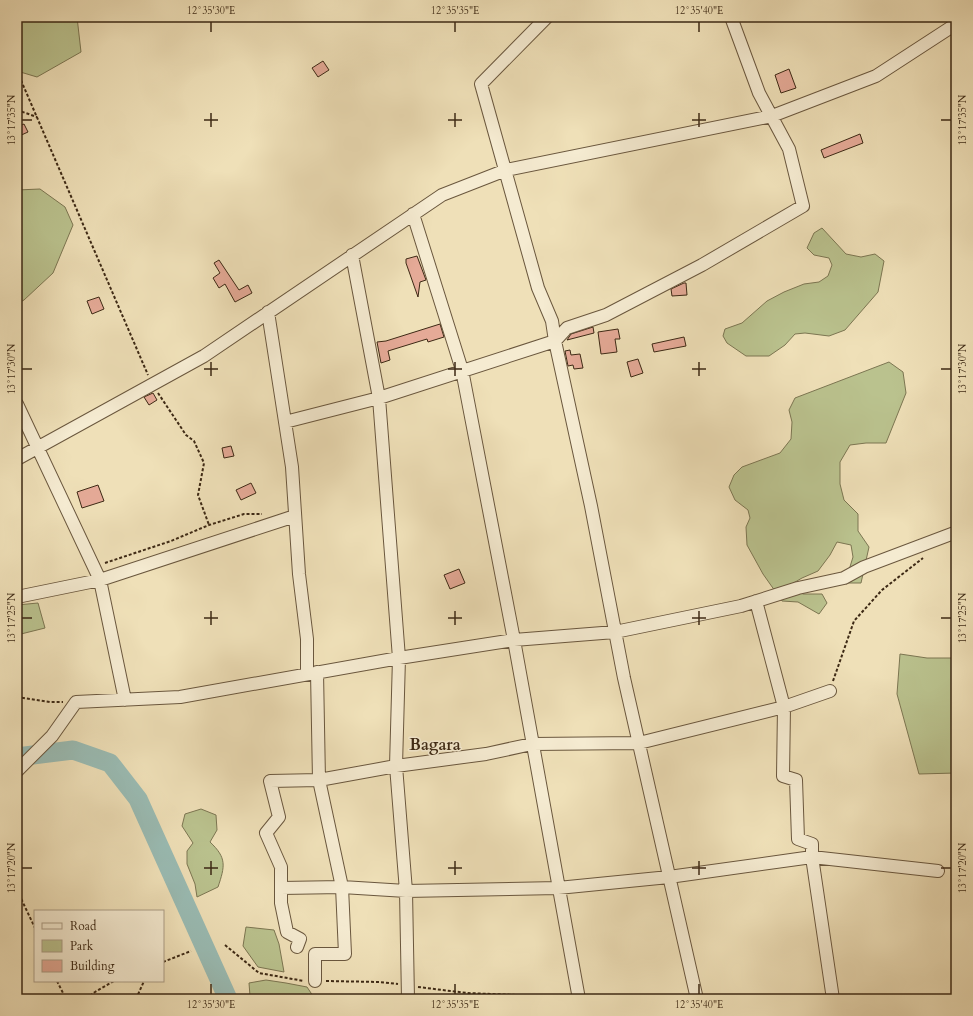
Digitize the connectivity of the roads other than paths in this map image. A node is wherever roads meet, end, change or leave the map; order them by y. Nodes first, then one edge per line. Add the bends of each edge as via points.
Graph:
1 (546, 17) edge
2 (731, 17) edge
3 (956, 24) edge
4 (772, 116) junction
5 (506, 170) junction
6 (413, 214) junction
7 (352, 255) junction
8 (268, 312) junction
9 (554, 341) junction
10 (462, 370) junction
11 (379, 398) junction
12 (17, 404) edge
13 (285, 422) junction
14 (37, 448) junction
15 (17, 459) edge
16 (295, 516) junction
17 (954, 533) dead end
18 (100, 580) junction
19 (17, 597) edge
20 (756, 601) junction
21 (615, 632) junction
22 (514, 640) junction
23 (399, 658) junction
24 (312, 673) junction
25 (830, 691) road end
26 (126, 700) junction
27 (784, 707) junction
28 (532, 744) junction
29 (639, 744) junction
30 (396, 766) junction
31 (17, 771) edge
32 (319, 780) junction
33 (812, 857) junction
34 (938, 871) dead end
35 (669, 877) junction
36 (342, 887) junction
37 (281, 888) junction
38 (558, 888) junction
39 (406, 892) junction
40 (297, 948) dead end
41 (315, 981) dead end
42 (408, 999) edge
43 (579, 999) edge
44 (697, 999) edge
45 (833, 999) edge

1 - 5 street via 481,84
2 - 4 street via 759,93
3 - 4 street via 876,76
4 - 5 street
4 - 9 street via 789,149 803,206 682,276 606,315 567,328
5 - 6 street via 442,195
5 - 9 street via 538,288 552,321
6 - 7 street
6 - 10 street
7 - 8 street
7 - 11 street
8 - 13 street
8 - 14 street via 204,356
9 - 10 street
9 - 21 street via 591,506
10 - 11 street
10 - 22 street
11 - 13 street
11 - 23 street
12 - 14 street
13 - 16 street via 292,467
14 - 15 street
14 - 18 street
16 - 18 street
16 - 24 street via 299,574
17 - 20 street via 864,567 844,578
18 - 19 street
18 - 26 street
20 - 21 street
20 - 27 street
21 - 22 street
21 - 29 street
22 - 23 street
22 - 28 street
23 - 24 street
23 - 30 street
24 - 26 street via 180,697
24 - 32 street
25 - 27 street
26 - 31 street via 76,702 52,736
27 - 29 street
27 - 33 street via 784,776 796,780 798,840 812,844
28 - 29 street
28 - 30 street via 486,754
28 - 38 street
29 - 35 street
30 - 32 street
30 - 39 street
32 - 36 street
32 - 37 street via 270,781 279,817 266,833 281,867
33 - 34 street
33 - 35 street
33 - 45 street
35 - 38 street
35 - 44 street
36 - 37 street
36 - 39 street
36 - 41 street via 345,954 315,954
37 - 40 street via 281,903 287,932 300,939
38 - 39 street
38 - 43 street
39 - 42 street

